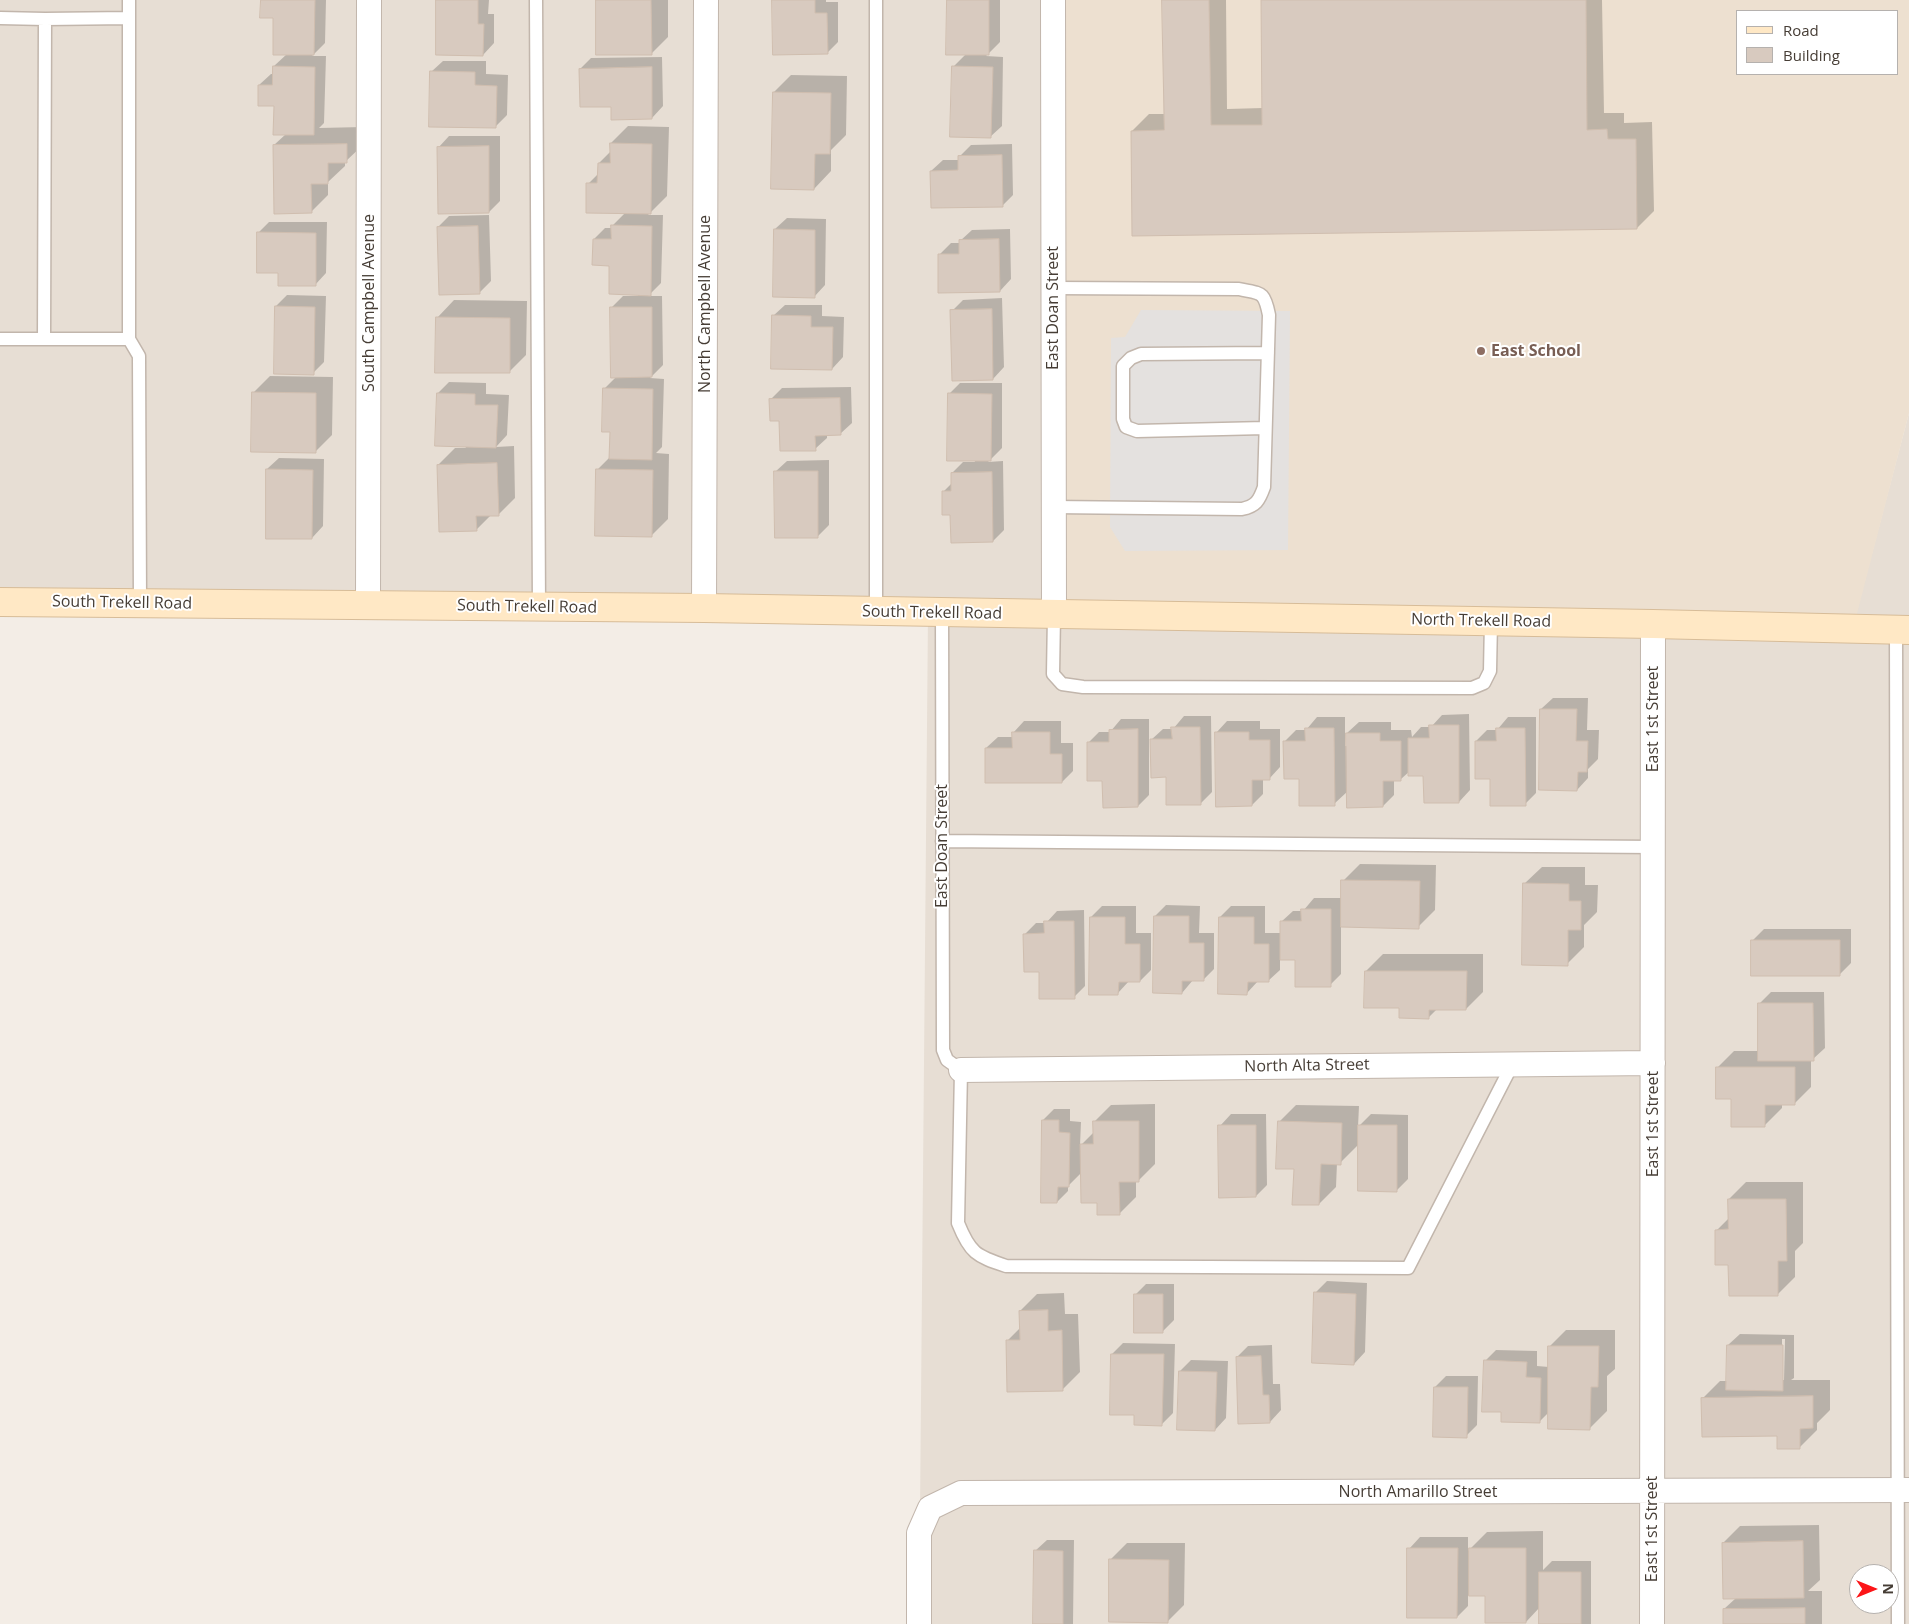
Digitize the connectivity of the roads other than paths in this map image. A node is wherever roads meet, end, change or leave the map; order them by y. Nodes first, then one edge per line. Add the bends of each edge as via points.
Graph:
1 (129, 0) edge
2 (369, 0) edge
3 (536, 0) edge
4 (706, 0) edge
5 (876, 0) edge
6 (1054, 0) edge
7 (0, 18) edge
8 (129, 18) junction
9 (45, 19) junction
10 (1054, 288) junction
11 (0, 339) edge
12 (44, 339) junction
13 (129, 339) junction
14 (1268, 353) junction
15 (1266, 428) junction
16 (1054, 508) junction
17 (0, 602) edge
18 (140, 603) junction
19 (368, 605) junction
20 (539, 607) junction
21 (704, 608) junction
22 (876, 612) junction
23 (942, 613) junction
24 (1054, 615) junction
25 (1491, 621) junction
26 (1653, 624) junction
27 (1903, 630) edge
28 (942, 841) junction
29 (1653, 848) junction
30 (1653, 1063) junction
31 (1512, 1065) junction
32 (961, 1070) junction
33 (1904, 1490) edge
34 (1652, 1491) junction
35 (919, 1624) edge
36 (1652, 1624) edge
37 (1898, 1624) edge

1 - 8 lane
2 - 19 street, South Campbell Avenue
3 - 20 lane
4 - 21 street, North Campbell Avenue
5 - 22 lane
6 - 10 street, East Doan Street
7 - 9 lane
8 - 9 lane
8 - 13 lane
9 - 12 lane
10 - 14 lane via 1239,289 1259,293 1266,299 1269,315
10 - 16 street, East Doan Street
11 - 12 lane
12 - 13 lane
13 - 18 lane via 139,356
14 - 15 lane
14 - 15 lane via 1141,354 1123,366 1123,419 1126,427 1137,431
15 - 16 lane via 1264,487 1253,507 1242,510
16 - 24 street, East Doan Street
17 - 18 main road, South Trekell Road
18 - 19 main road, South Trekell Road
19 - 20 main road, South Trekell Road
20 - 21 main road, South Trekell Road
21 - 22 main road, South Trekell Road
22 - 23 main road, South Trekell Road
23 - 24 main road, South Trekell Road
23 - 28 lane, East Doan Street
24 - 25 main road, North Trekell Road
24 - 25 lane via 1054,674 1062,684 1083,687 1472,688 1484,683 1490,671
25 - 26 main road, North Trekell Road
26 - 27 main road, North Trekell Road
26 - 29 street, East 1st Street
27 - 33 lane
28 - 29 lane
28 - 32 lane, East Doan Street via 943,1050 947,1060
29 - 30 street, East 1st Street
30 - 31 street, North Alta Street
30 - 34 street, East 1st Street
31 - 32 street, North Alta Street
31 - 32 lane via 1408,1268 1006,1266 983,1259 966,1244 958,1223
33 - 34 street, North Amarillo Street
33 - 37 lane
34 - 35 street, North Amarillo Street via 961,1493 930,1508 919,1533
34 - 36 street, East 1st Street

